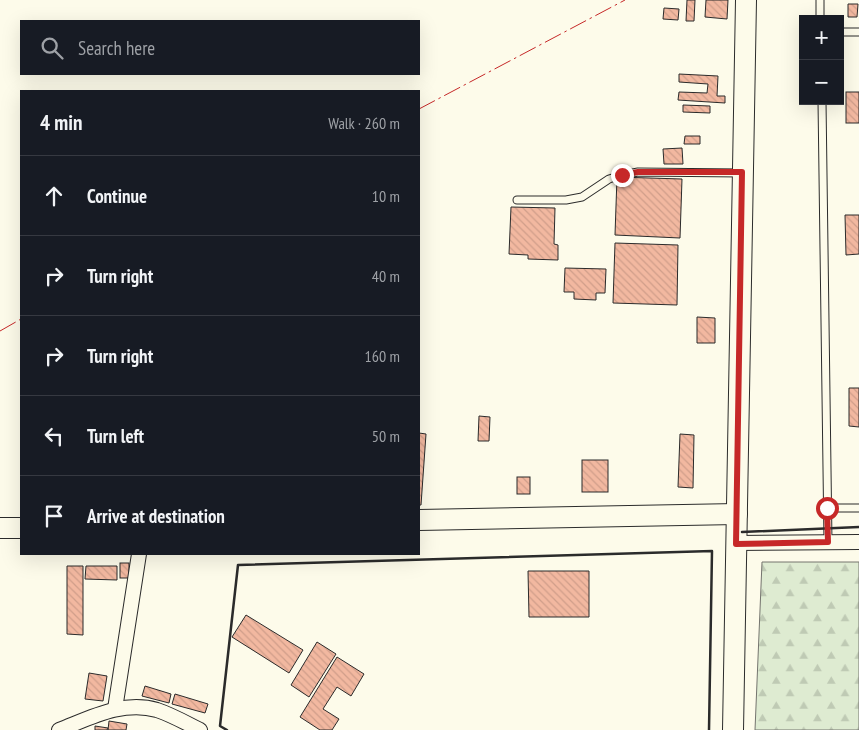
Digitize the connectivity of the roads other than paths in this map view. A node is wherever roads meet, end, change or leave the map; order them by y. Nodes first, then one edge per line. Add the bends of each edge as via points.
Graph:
1 (746, 0) edge
2 (820, 0) edge
3 (820, 15) edge
4 (844, 32) edge
5 (859, 32) edge
6 (822, 105) edge
7 (742, 172) junction
8 (517, 200) dead end
9 (827, 508) junction
10 (859, 508) edge
11 (737, 514) junction
12 (420, 520) edge
13 (0, 528) edge
14 (20, 528) edge
15 (828, 542) junction
16 (859, 542) edge
17 (736, 544) junction
18 (139, 555) edge
19 (115, 709) junction
20 (59, 730) edge
21 (200, 730) edge
22 (733, 730) edge

1 - 7 main road
2 - 3 lane
4 - 5 lane
6 - 9 lane
7 - 8 lane via 638,172 609,179 582,197
7 - 11 main road
9 - 10 lane
9 - 15 lane
11 - 12 main road
11 - 17 main road
13 - 14 main road
15 - 16 street
15 - 17 street
17 - 22 main road
18 - 19 street
19 - 20 street
19 - 21 street via 136,706 156,710

